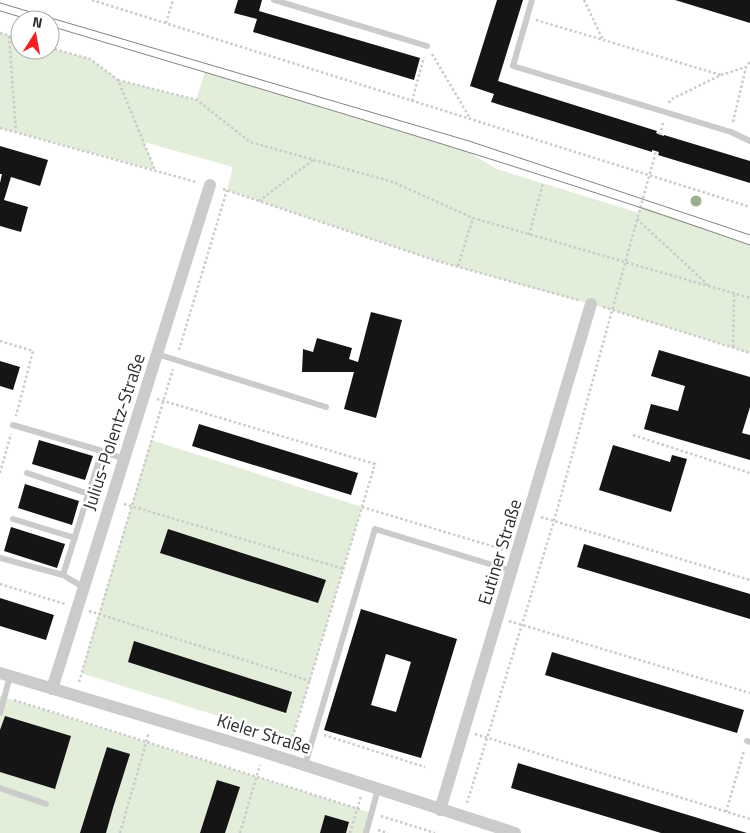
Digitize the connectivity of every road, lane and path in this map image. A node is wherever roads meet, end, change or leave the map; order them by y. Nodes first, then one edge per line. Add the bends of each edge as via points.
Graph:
1 (92, 0) edge
2 (173, 0) edge
3 (274, 0) edge
4 (532, 0) edge
5 (584, 0) edge
6 (527, 18) junction
7 (166, 23) junction
8 (0, 33) edge
9 (9, 36) joint
10 (603, 40) junction
11 (427, 46) junction
12 (60, 51) edge
13 (750, 62) edge
14 (746, 67) junction
15 (721, 75) junction
16 (118, 80) junction
17 (412, 101) junction
18 (666, 113) junction
19 (470, 119) junction
20 (0, 128) edge
21 (16, 132) junction
22 (731, 132) junction
23 (750, 141) edge
24 (656, 151) dead end
25 (314, 160) junction
26 (155, 170) junction
27 (650, 175) junction
28 (542, 183) dead end
29 (210, 185) junction
30 (227, 190) junction
31 (259, 201) junction
32 (750, 208) edge
33 (473, 218) junction
34 (637, 219) junction
35 (529, 235) junction
36 (625, 263) junction
37 (458, 266) junction
38 (709, 286) junction
39 (734, 294) junction
40 (750, 298) edge
41 (591, 304) junction
42 (612, 310) junction
43 (0, 341) edge
44 (733, 348) junction
45 (750, 353) edge
46 (157, 354) junction
47 (176, 360) junction
48 (144, 395) junction
49 (164, 400) junction
50 (326, 407) dead end
51 (13, 426) junction
52 (633, 435) dead end
53 (102, 451) junction
54 (124, 459) junction
55 (1, 467) edge
56 (0, 473) edge
57 (750, 473) edge
58 (27, 474) dead end
59 (89, 494) junction
60 (111, 500) junction
61 (132, 506) junction
62 (362, 507) junction
63 (530, 513) junction
64 (13, 519) dead end
65 (554, 521) junction
66 (75, 538) junction
67 (517, 553) junction
68 (0, 558) edge
69 (344, 569) junction
70 (512, 571) junction
71 (63, 575) junction
72 (750, 580) edge
73 (0, 584) edge
74 (84, 587) junction
75 (77, 608) junction
76 (99, 614) junction
77 (498, 618) junction
78 (521, 625) junction
79 (5, 675) edge
80 (310, 681) junction
81 (52, 689) junction
82 (750, 693) edge
83 (75, 696) junction
84 (4, 697) junction
85 (0, 713) edge
86 (153, 719) junction
87 (296, 726) junction
88 (464, 731) junction
89 (315, 732) junction
90 (486, 738) junction
91 (292, 739) dead end
92 (749, 741) edge
93 (146, 742) junction
94 (264, 752) junction
95 (305, 765) junction
96 (425, 767) dead end
97 (257, 777) junction
98 (364, 785) junction
99 (0, 788) edge
100 (378, 789) junction
101 (46, 804) dead end
102 (357, 808) junction
103 (440, 810) junction
104 (726, 812) junction
105 (372, 813) junction
106 (462, 816) junction
107 (750, 819) edge
108 (494, 830) edge
109 (428, 832) edge
110 (120, 833) edge
111 (240, 833) edge
112 (350, 833) edge
113 (366, 833) edge
114 (435, 833) edge
115 (515, 833) edge

1 - 7 path
2 - 7 path
3 - 11 lane
4 - 6 lane
5 - 10 path
6 - 10 path
6 - 18 lane via 513,66
7 - 17 path
8 - 9 path
9 - 21 path
10 - 15 path
11 - 17 path
11 - 19 path
12 - 16 path via 90,59
13 - 14 path
14 - 15 path
14 - 22 path
15 - 18 path via 670,100
16 - 25 path via 197,100 250,142
16 - 26 path
17 - 19 path
18 - 22 lane
19 - 27 path
20 - 21 path
21 - 26 path
22 - 23 lane
24 - 27 path
25 - 31 path
25 - 33 path via 393,182
26 - 29 path
27 - 32 path
27 - 34 path
28 - 35 path
29 - 30 path
29 - 46 street, Julius-Polentz-Straße
30 - 31 path
30 - 47 path
31 - 37 path
33 - 35 path
33 - 37 path
34 - 36 path
34 - 38 path
35 - 36 path
36 - 38 path
36 - 42 path
37 - 41 path
38 - 39 path
39 - 40 path
39 - 44 path
41 - 42 path
41 - 63 street, Eutiner Straße
42 - 44 path
42 - 65 path
43 - 51 path via 33,351
44 - 45 path
46 - 47 lane
46 - 48 street, Julius-Polentz-Straße
47 - 49 path
47 - 50 lane
48 - 49 path
48 - 54 street, Julius-Polentz-Straße
49 - 61 path
49 - 62 path via 375,464
51 - 53 lane
51 - 55 path
52 - 57 path
53 - 54 lane
53 - 59 lane
54 - 60 street, Julius-Polentz-Straße
55 - 56 path
58 - 59 lane
59 - 66 lane
60 - 61 path
60 - 74 street, Julius-Polentz-Straße
61 - 69 path
61 - 76 path
62 - 67 path
62 - 69 path
63 - 65 path
63 - 67 street, Eutiner Straße
64 - 66 lane
65 - 72 path
65 - 78 path
66 - 71 lane
67 - 70 street, Eutiner Straße
68 - 71 lane
69 - 80 path
70 - 77 street, Eutiner Straße
70 - 89 lane via 375,529
71 - 74 lane
73 - 75 path
74 - 75 street, Julius-Polentz-Straße
75 - 76 path
75 - 81 street, Julius-Polentz-Straße
76 - 80 path
76 - 83 path
77 - 78 path
77 - 88 street, Eutiner Straße
78 - 82 path
78 - 90 path
79 - 81 street, Kieler Straße
79 - 84 lane
80 - 87 path
81 - 83 street, Kieler Straße
83 - 86 street, Kieler Straße
84 - 85 lane
84 - 93 path
86 - 93 path
86 - 94 street, Kieler Straße
87 - 89 path
87 - 91 path
88 - 90 path
88 - 103 street, Eutiner Straße
89 - 95 lane
89 - 96 path
90 - 104 path
90 - 106 path
92 - 104 path
93 - 97 path
93 - 110 path
94 - 95 street, Kieler Straße
94 - 97 path
95 - 98 street, Kieler Straße
97 - 102 path
97 - 111 path
98 - 100 street, Kieler Straße
98 - 102 path
99 - 101 lane
100 - 103 street, Kieler Straße
100 - 105 lane
102 - 105 path
102 - 112 path
103 - 106 street, Kieler Straße
104 - 107 path
105 - 109 path
105 - 113 lane
106 - 108 street, Kieler Straße
108 - 115 street, Kieler Straße
109 - 114 path

